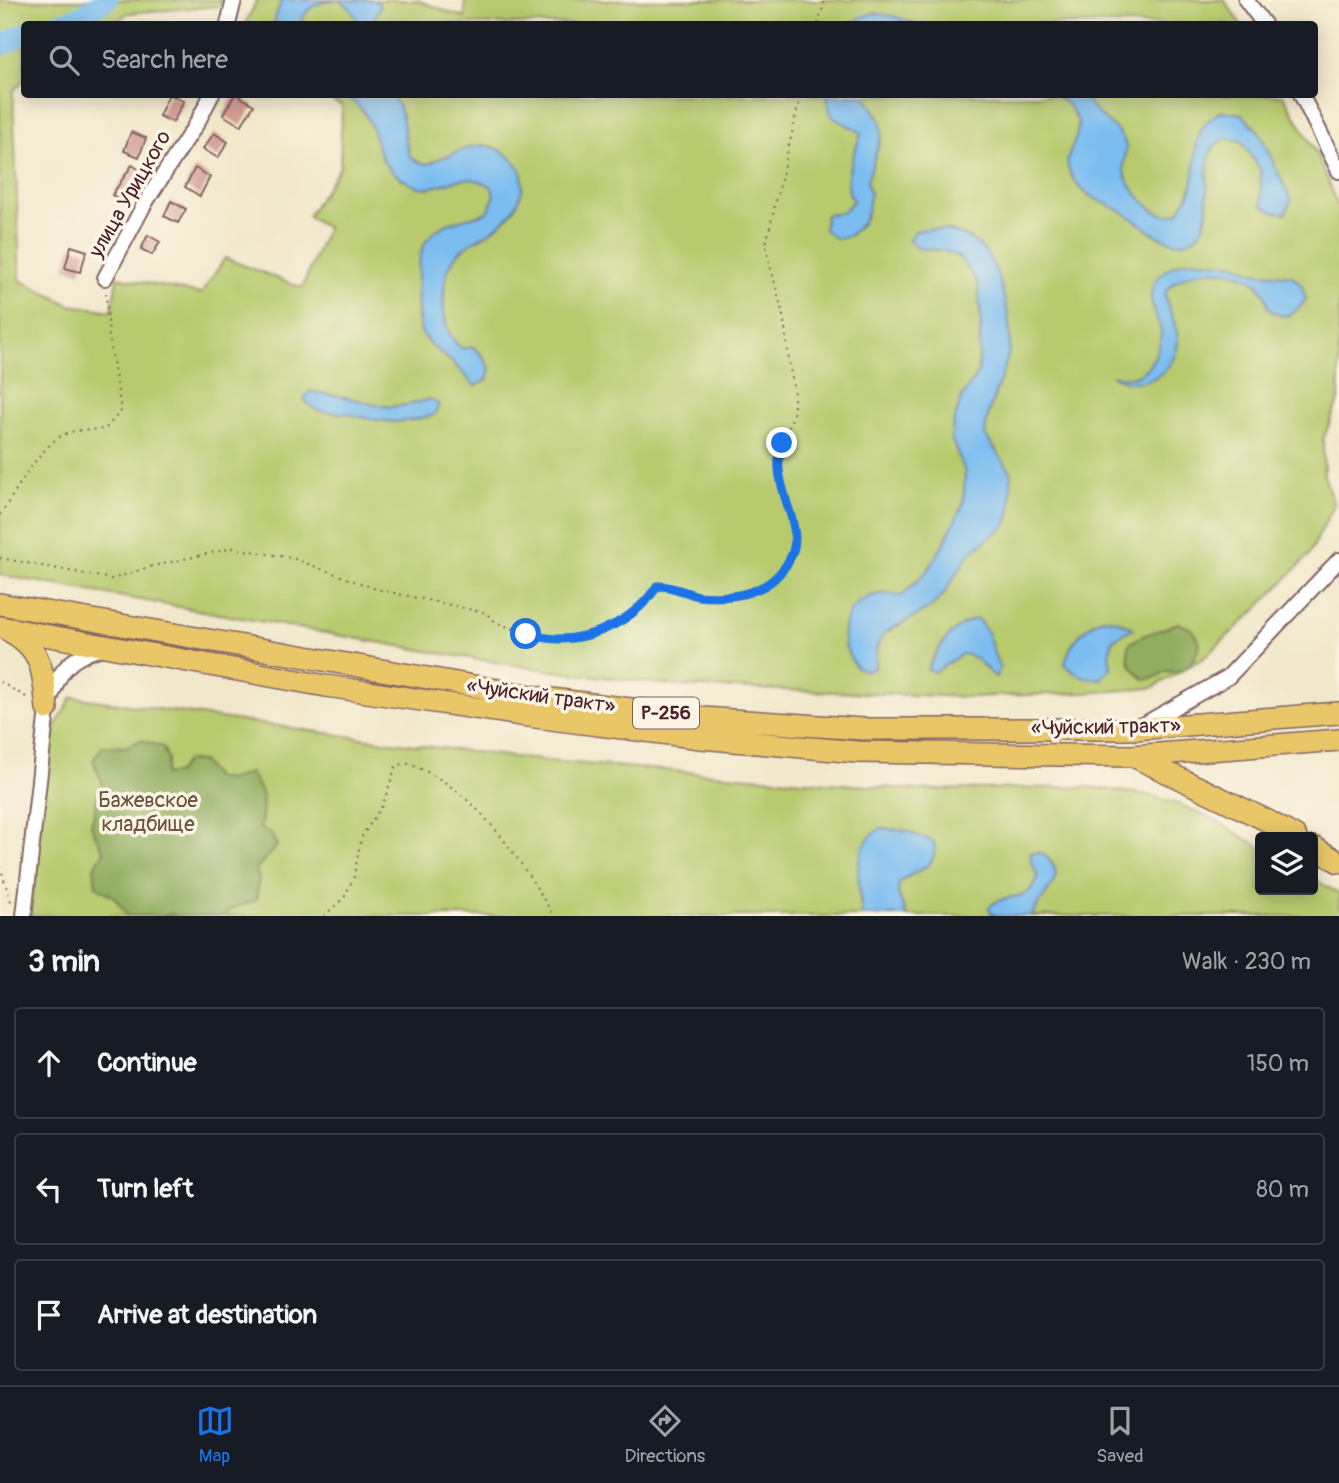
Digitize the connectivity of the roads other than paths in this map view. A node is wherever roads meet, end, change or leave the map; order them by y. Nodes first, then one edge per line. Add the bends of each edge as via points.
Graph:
1 (234, 0) edge
2 (1246, 0) edge
3 (230, 21) edge
4 (1263, 21) edge
5 (210, 98) edge
6 (1303, 98) edge
7 (1339, 172) edge
8 (105, 278) road end
9 (1339, 560) edge
10 (0, 604) edge
11 (0, 627) edge
12 (107, 646) junction
13 (47, 709) junction
14 (1339, 713) edge
15 (1135, 729) junction
16 (1339, 740) edge
17 (1133, 756) junction
18 (1287, 832) edge
19 (1318, 850) edge
20 (1339, 862) edge
21 (18, 911) edge

1 - 3 street
2 - 4 street
5 - 8 street, улица Урицкого
6 - 7 street
9 - 15 street via 1228,677
10 - 15 highway, «Чуйский тракт» / Р-256 via 544,698 703,718 863,729
11 - 12 highway, «Чуйский тракт» / Р-256
11 - 13 highway via 35,652 43,670
12 - 13 street via 81,655 67,666 56,681
12 - 17 highway, «Чуйский тракт» / Р-256 via 326,687 701,738 857,752
13 - 21 street
14 - 15 highway, «Чуйский тракт» / Р-256
16 - 17 highway, «Чуйский тракт» / Р-256
17 - 18 highway
19 - 20 highway

